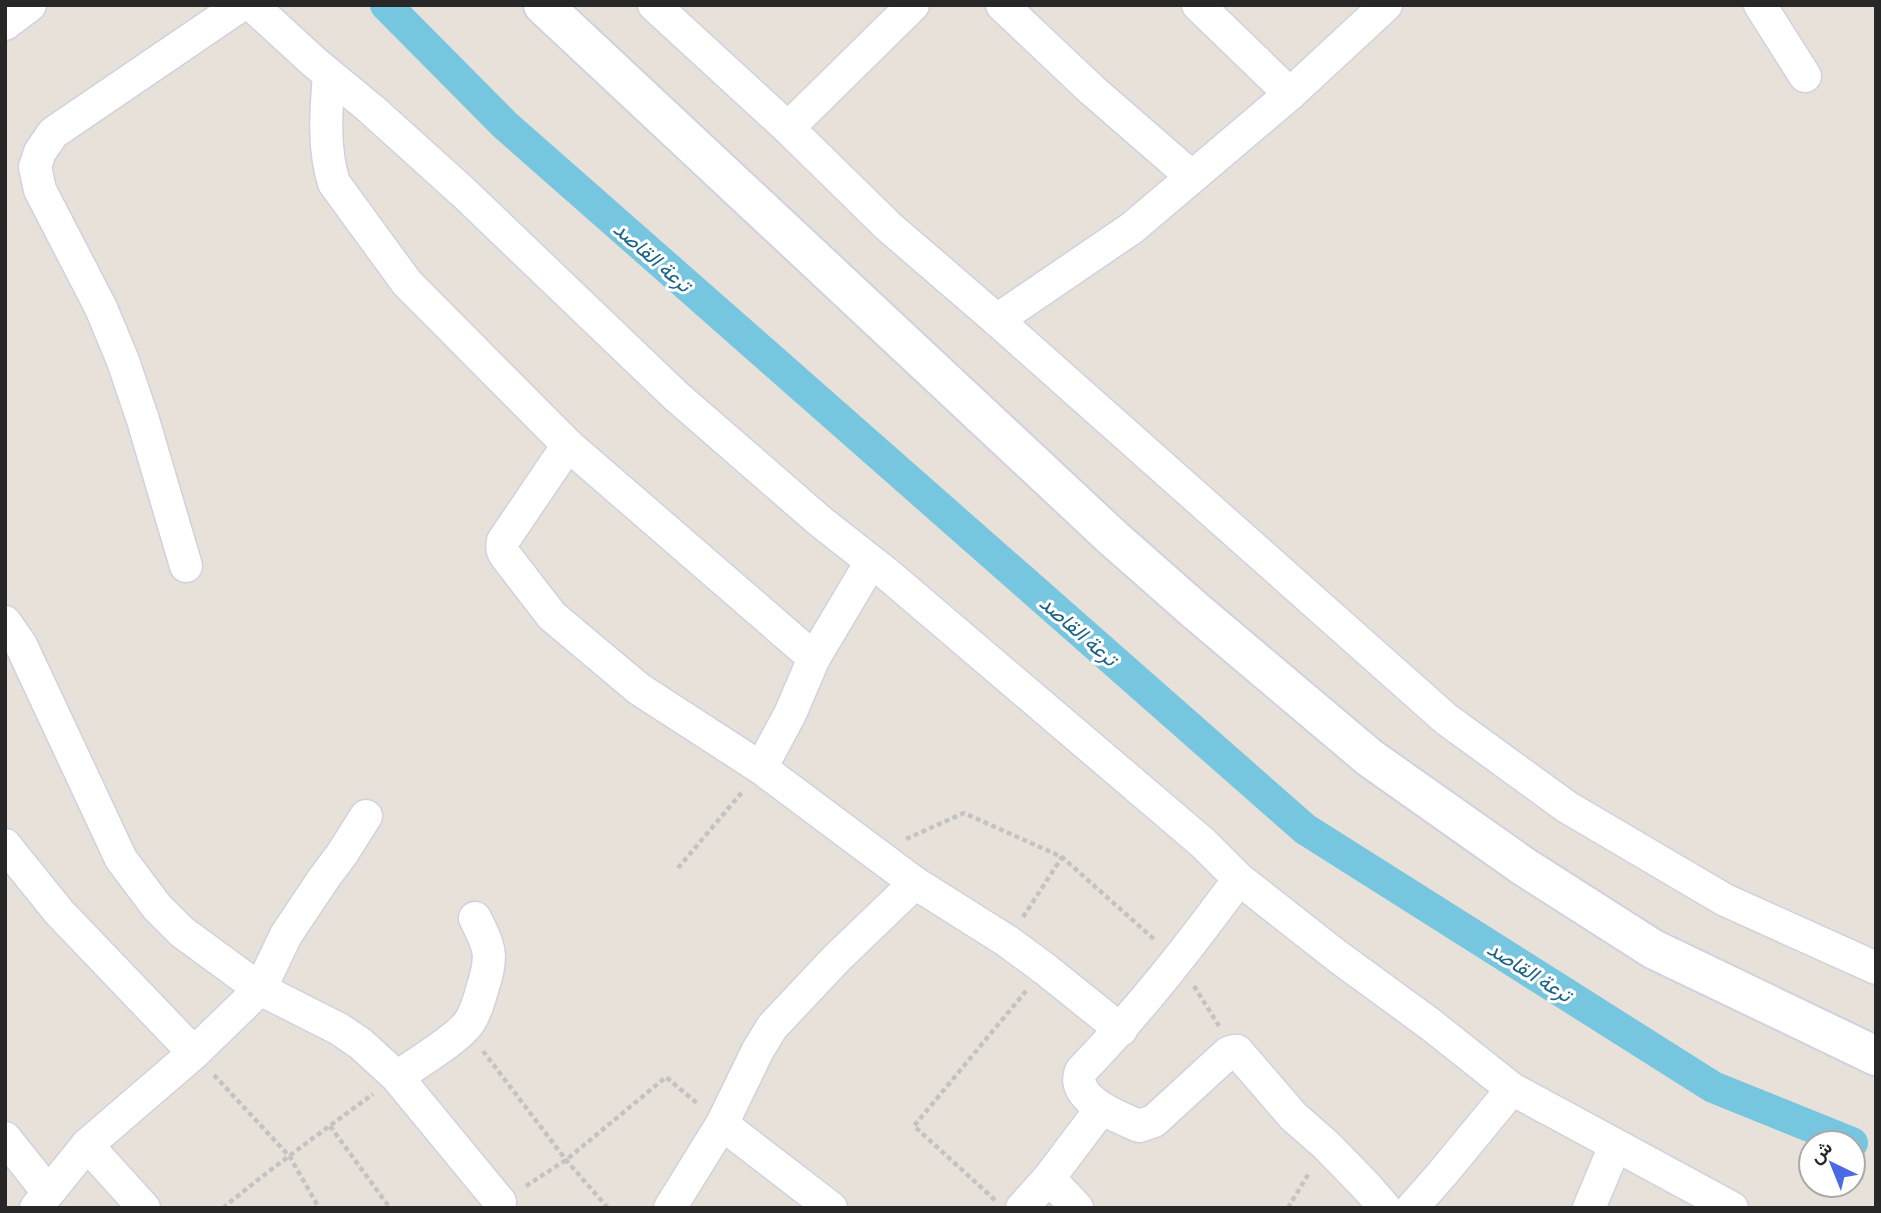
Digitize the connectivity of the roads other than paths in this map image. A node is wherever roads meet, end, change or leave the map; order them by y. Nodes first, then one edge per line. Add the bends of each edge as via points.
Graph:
1 (30, 5) edge
2 (543, 5) edge
3 (653, 5) edge
4 (913, 5) edge
5 (1002, 5) edge
6 (1198, 5) edge
7 (1760, 5) edge
8 (238, 7) edge
9 (1380, 7) edge
10 (5, 24) edge
11 (329, 75) junction
12 (1805, 76) dead end
13 (1290, 94) junction
14 (788, 128) junction
15 (1192, 177) junction
16 (997, 320) junction
17 (568, 445) junction
18 (871, 562) junction
19 (186, 566) dead end
20 (5, 621) edge
21 (814, 658) junction
22 (761, 768) junction
23 (366, 816) dead end
24 (5, 845) edge
25 (1239, 879) junction
26 (915, 883) junction
27 (475, 918) dead end
28 (1876, 968) edge
29 (260, 989) junction
30 (1121, 1030) junction
31 (194, 1053) junction
32 (1876, 1056) edge
33 (397, 1077) junction
34 (1512, 1089) junction
35 (1101, 1109) junction
36 (722, 1124) junction
37 (5, 1138) edge
38 (87, 1145) junction
39 (1615, 1146) junction
40 (1049, 1178) junction
41 (42, 1200) edge
42 (500, 1202) road end
43 (1593, 1205) edge
44 (144, 1208) edge
45 (670, 1208) edge
46 (831, 1208) edge
47 (1023, 1208) edge
48 (1077, 1208) edge
49 (1385, 1208) edge
50 (1412, 1208) edge
51 (1732, 1208) edge

1 - 10 street
2 - 32 street via 1113,538 1370,758 1523,866 1653,949
3 - 14 street
4 - 14 street
5 - 15 street
6 - 13 street
7 - 12 street
8 - 11 street
8 - 19 street via 53,133 35,167 40,190 123,361
9 - 13 street
11 - 17 street via 327,135 334,183 407,283
11 - 18 street via 463,192 676,397
13 - 15 street
14 - 16 street via 888,226
15 - 16 street via 1132,228
16 - 28 street via 1446,719 1567,807 1725,900
17 - 21 street
17 - 22 street via 503,541 503,552 552,616 639,689
18 - 21 street
18 - 25 street
20 - 29 street via 21,645 121,859 182,932
21 - 22 street
22 - 26 street
23 - 29 street via 286,935
24 - 31 street via 60,912
25 - 30 street
25 - 34 street
26 - 30 street via 1007,941
26 - 36 street via 772,1027
27 - 33 street via 491,957 475,1012 466,1028
29 - 31 street
29 - 33 street via 339,1029
30 - 35 street via 1079,1077 1081,1089
31 - 38 street
33 - 42 street
34 - 39 street
34 - 50 street
35 - 40 street
35 - 49 street via 1139,1126 1154,1121 1234,1051
36 - 45 street
36 - 46 street
37 - 41 street
38 - 41 street
38 - 44 street
39 - 43 street
39 - 51 street
40 - 47 street
40 - 48 street

